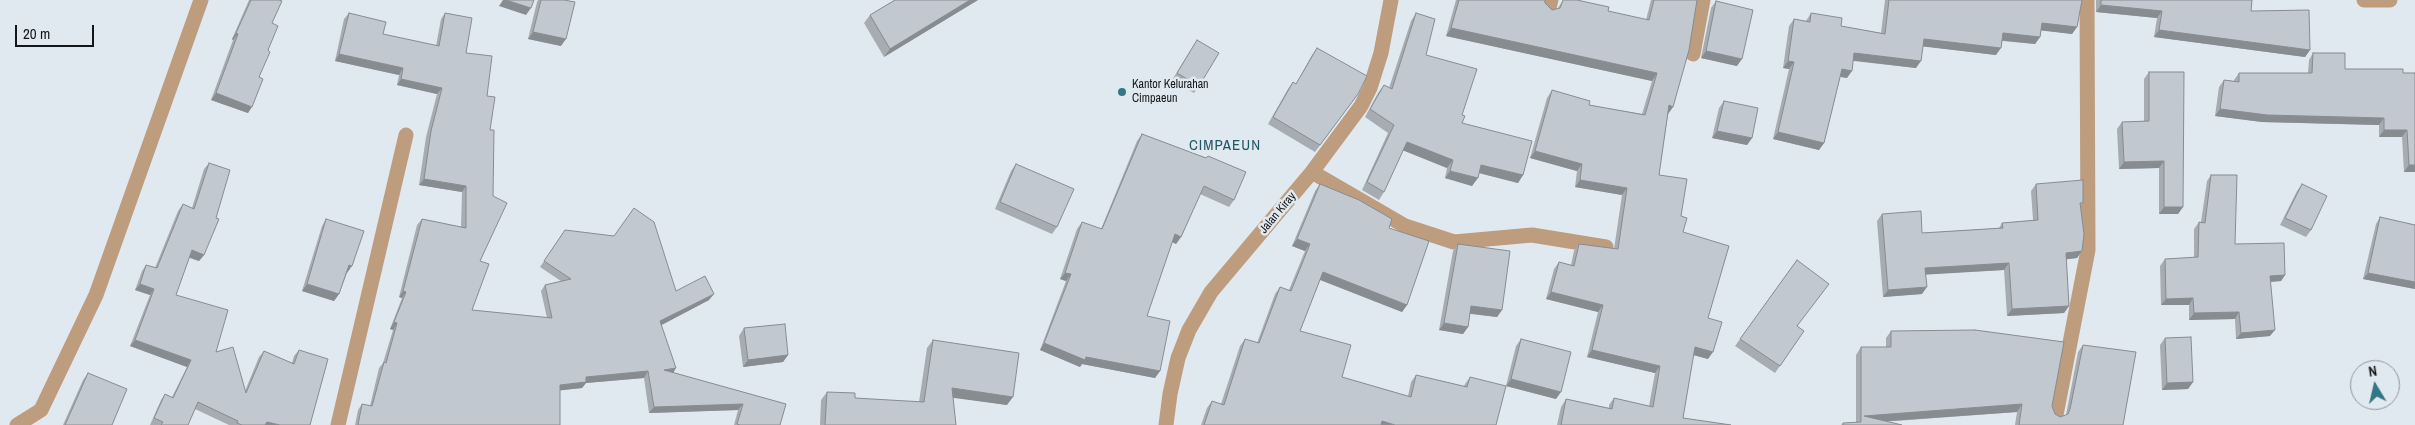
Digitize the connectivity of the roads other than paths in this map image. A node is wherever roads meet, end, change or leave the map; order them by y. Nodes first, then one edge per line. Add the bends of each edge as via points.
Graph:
1 (201, 0) edge
2 (1391, 0) edge
3 (1703, 0) edge
4 (2087, 0) edge
5 (2364, 0) edge
6 (2390, 0) edge
7 (1693, 54) dead end
8 (406, 135) dead end
9 (1312, 172) junction
10 (1606, 247) edge
11 (2056, 415) edge
12 (17, 425) edge
13 (338, 425) edge
14 (1166, 425) edge

1 - 12 street via 96,295 41,410
2 - 9 street, Jalan Kiray via 1381,53 1370,88 1361,106
3 - 7 street
4 - 11 street via 2088,250
5 - 6 street
8 - 13 street
9 - 10 street via 1405,226 1454,242 1532,235
9 - 14 street, Jalan Kiray via 1211,292 1189,330 1178,358

